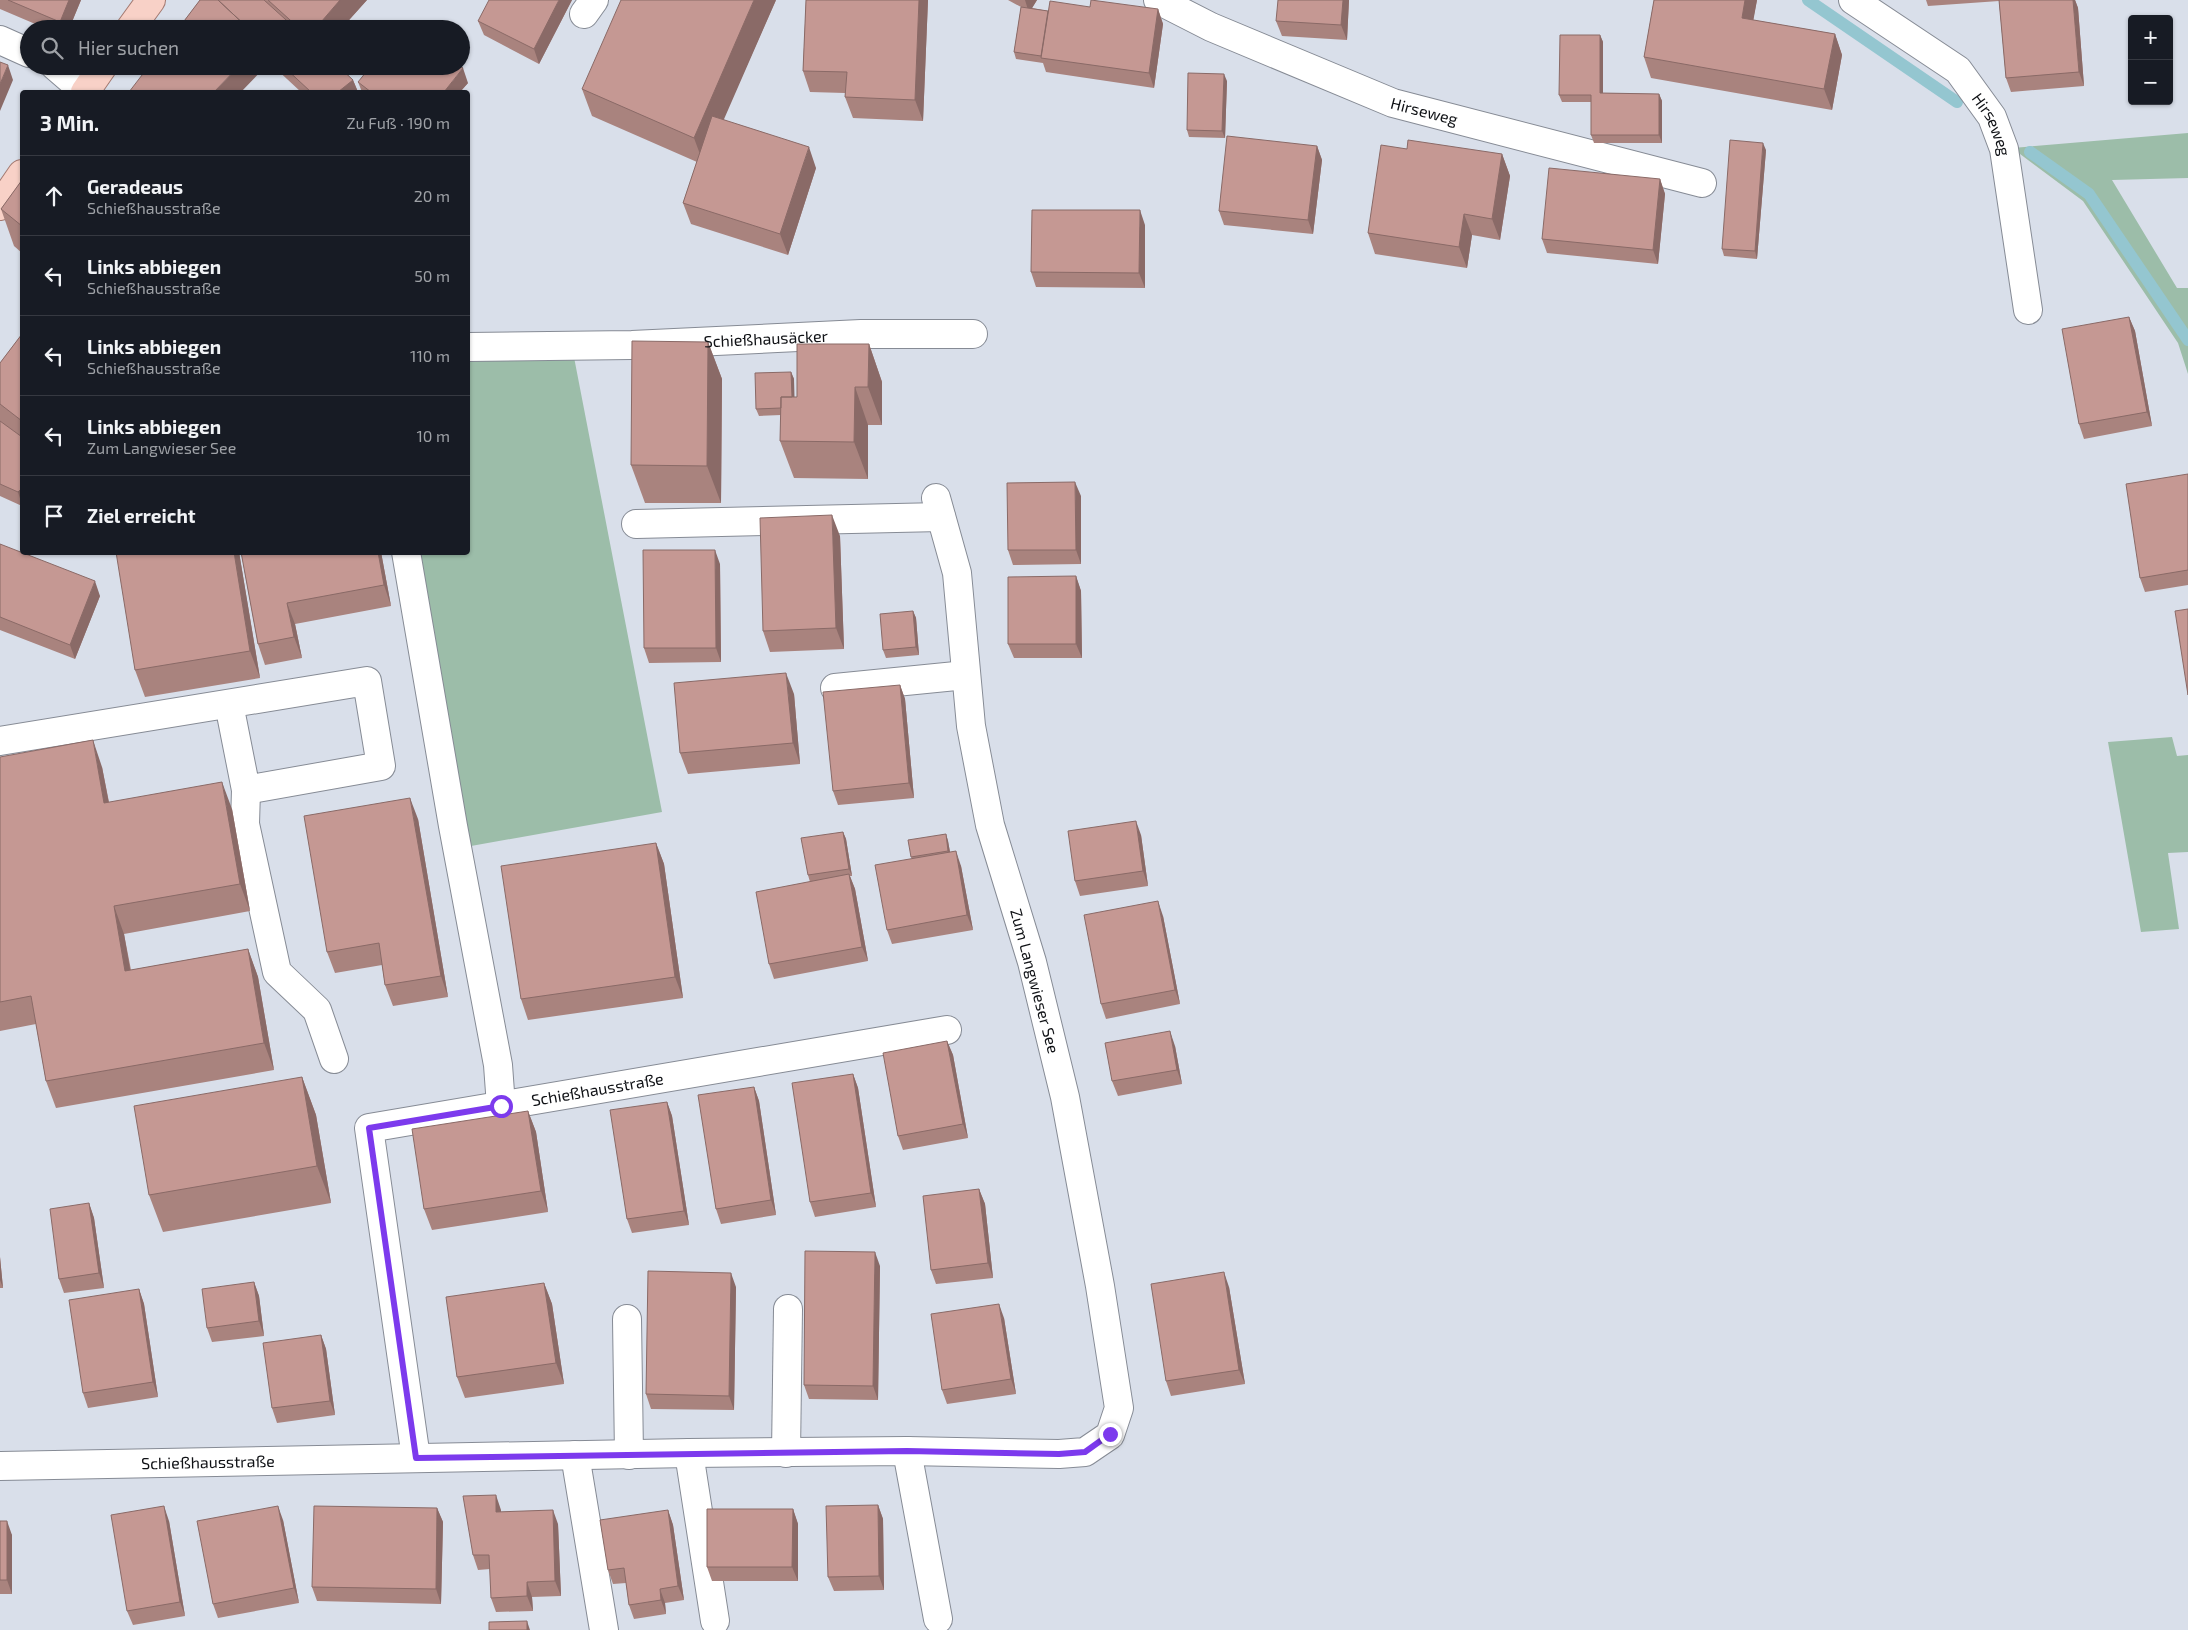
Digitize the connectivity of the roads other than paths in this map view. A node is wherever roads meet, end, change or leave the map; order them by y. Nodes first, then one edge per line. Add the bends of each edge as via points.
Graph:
1 (150, 0) edge
2 (1158, 0) edge
3 (1853, 0) edge
4 (136, 20) edge
5 (0, 40) edge
6 (20, 49) edge
7 (65, 75) edge
8 (97, 75) edge
9 (83, 90) edge
10 (86, 90) edge
11 (20, 177) edge
12 (1702, 183) dead end
13 (0, 206) edge
14 (2028, 310) dead end
15 (973, 334) dead end
16 (470, 348) edge
17 (636, 524) dead end
18 (407, 555) edge
19 (966, 675) junction
20 (835, 688) dead end
21 (229, 704) junction
22 (0, 741) edge
23 (246, 790) junction
24 (272, 952) junction
25 (243, 955) edge
26 (947, 1030) dead end
27 (334, 1058) dead end
28 (501, 1106) junction
29 (788, 1309) dead end
30 (627, 1319) dead end
31 (907, 1451) junction
32 (1085, 1452) joint
33 (689, 1453) junction
34 (786, 1453) junction
35 (575, 1455) junction
36 (629, 1455) junction
37 (416, 1458) junction
38 (0, 1466) edge
39 (938, 1619) dead end
40 (715, 1621) dead end
41 (604, 1630) edge

1 - 4 main road
2 - 12 street, Hirseweg via 1211,27 1393,103
3 - 14 street, Hirseweg via 1958,70 1992,116 2004,149
5 - 6 street
7 - 9 street
8 - 10 main road
11 - 13 main road
15 - 16 street, Schießhausäcker via 862,334 632,345
17 - 19 street, Zum Langwieser See via 939,508 957,573
18 - 28 street via 498,1065
19 - 20 street
19 - 32 street, Zum Langwieser See via 971,726 990,825 1032,962 1065,1097 1119,1408 1110,1434
21 - 22 street
21 - 23 street
21 - 23 street via 367,681 381,766
23 - 24 street via 245,824
24 - 25 street
24 - 27 street via 277,972 317,1010
26 - 28 street, Schießhausstraße
28 - 37 street, Schießhausstraße via 369,1128
29 - 34 street
30 - 36 street
31 - 32 street, Schießhausstraße
31 - 34 street, Schießhausstraße
31 - 39 street
33 - 34 street, Schießhausstraße
33 - 36 street, Schießhausstraße
33 - 40 street
35 - 36 street, Schießhausstraße
35 - 37 street, Schießhausstraße
35 - 41 street
37 - 38 street, Schießhausstraße

